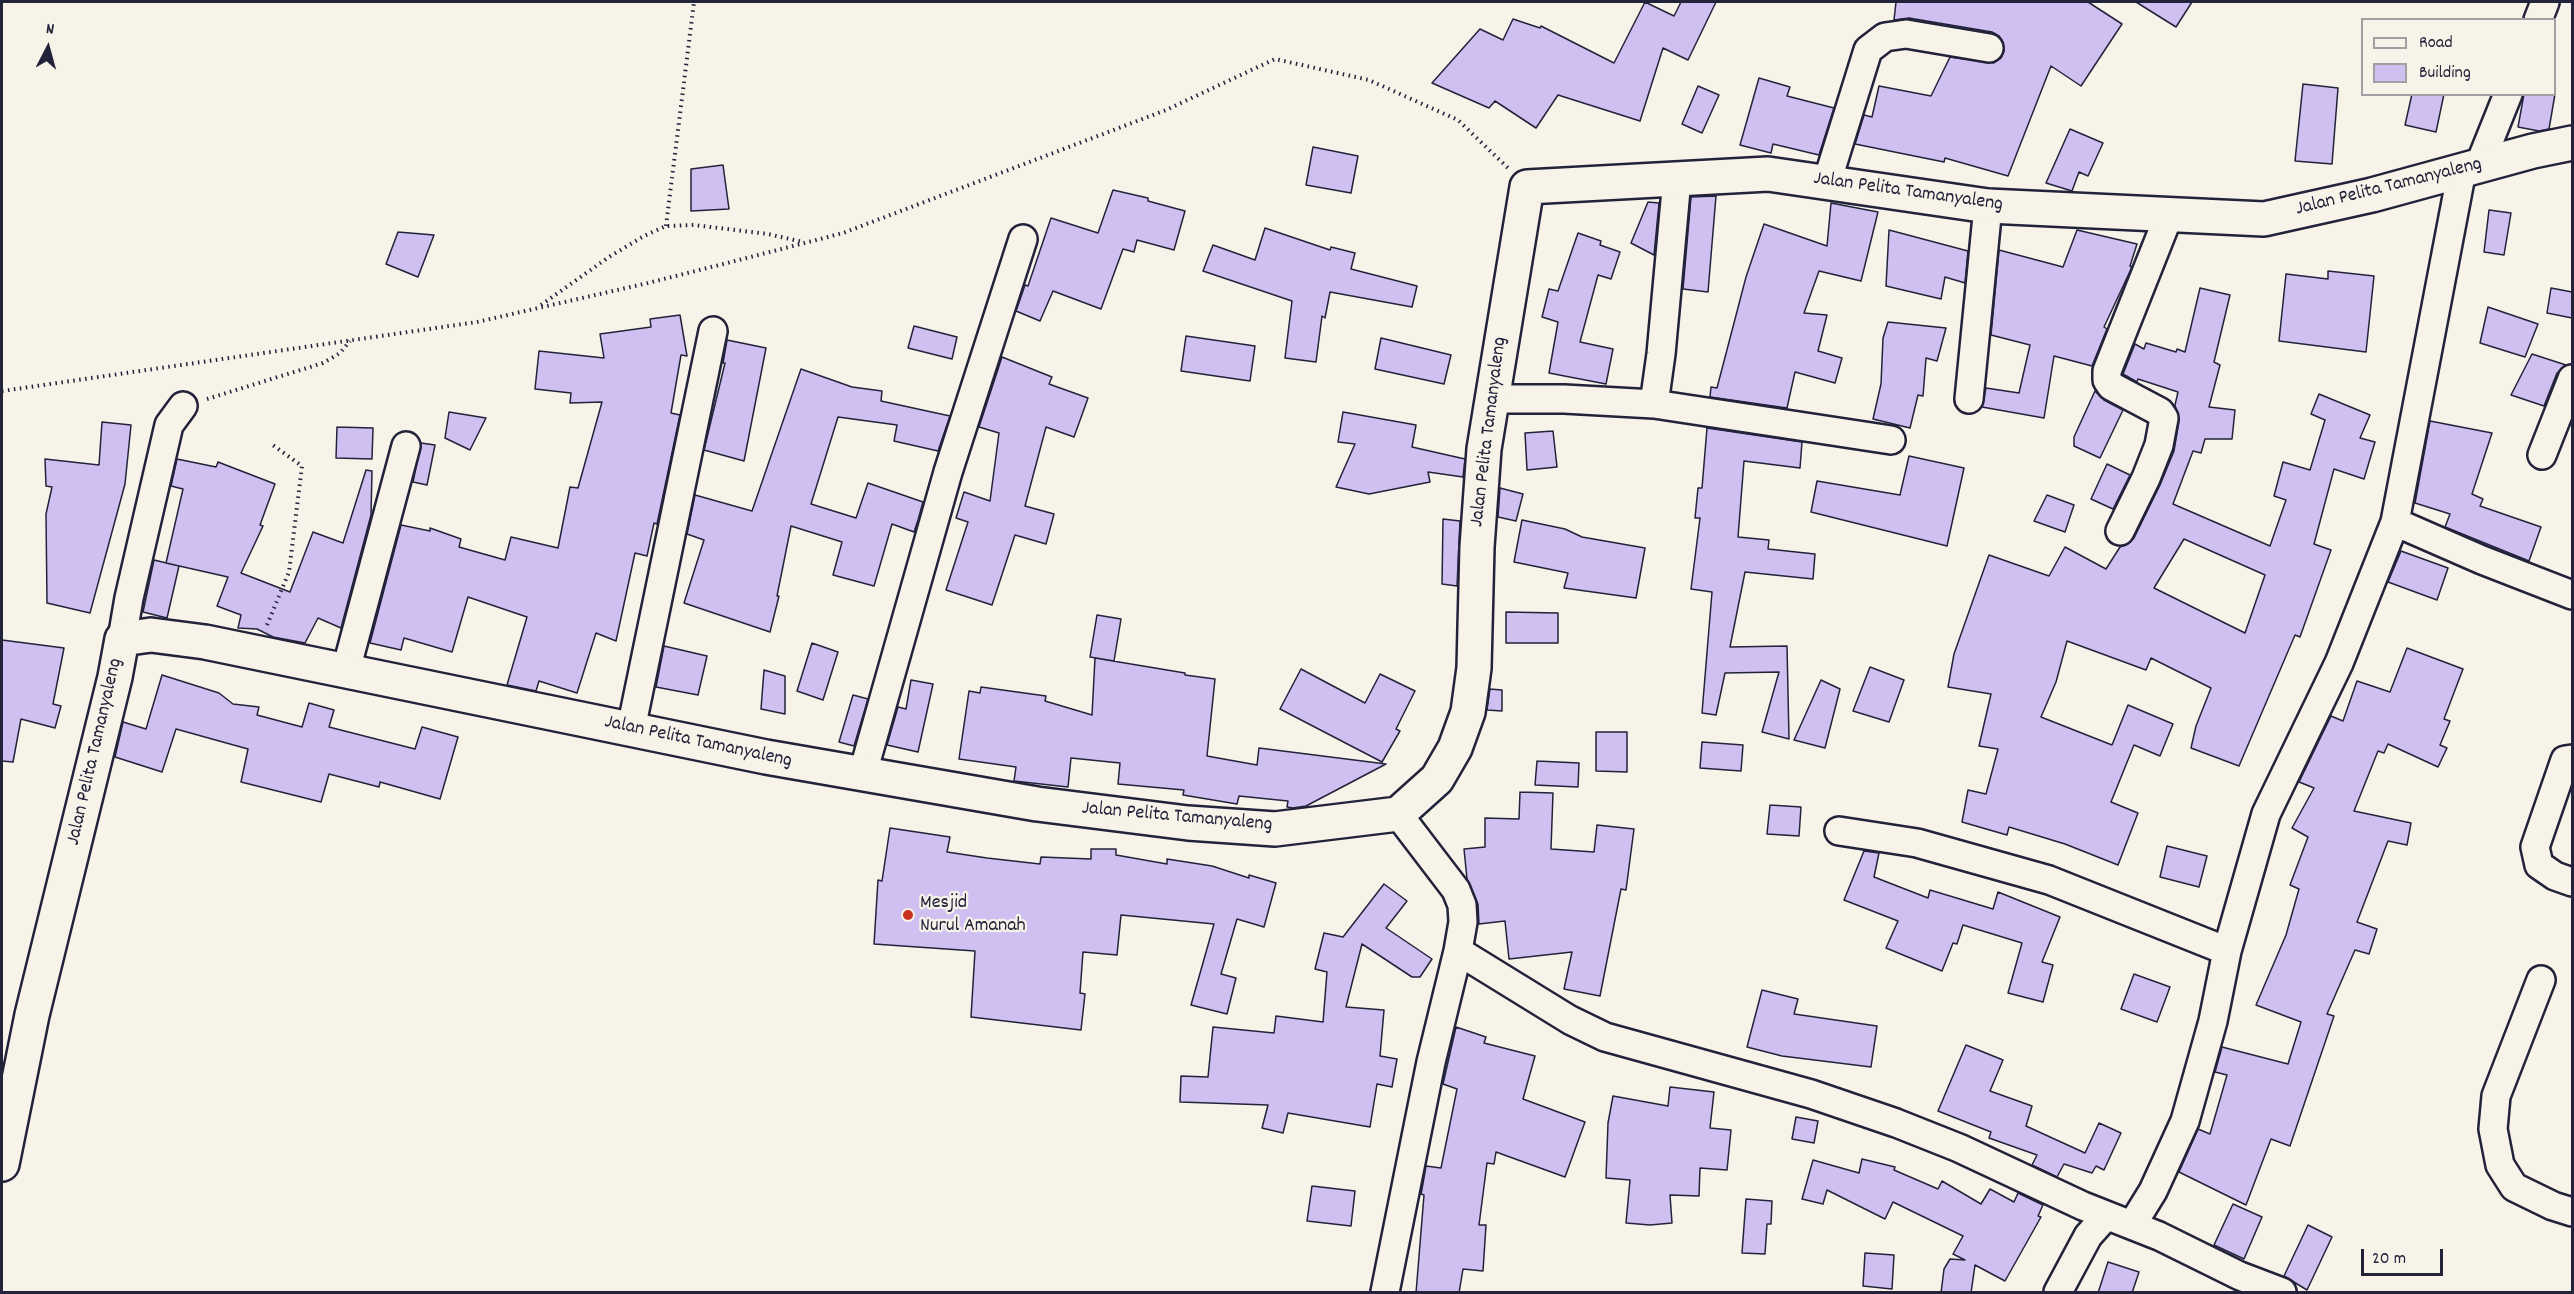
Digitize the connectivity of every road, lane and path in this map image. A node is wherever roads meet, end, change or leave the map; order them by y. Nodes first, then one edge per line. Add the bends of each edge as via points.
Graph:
1 (694, 2) edge
2 (2545, 2) edge
3 (2539, 18) edge
4 (1989, 48) dead end
5 (2507, 96) edge
6 (2572, 143) edge
7 (2471, 168) junction
8 (1677, 179) junction
9 (1827, 182) junction
10 (1527, 187) junction
11 (1988, 206) junction
12 (2169, 215) junction
13 (666, 226) junction
14 (1023, 239) dead end
15 (806, 242) junction
16 (538, 307) junction
17 (713, 331) dead end
18 (350, 340) junction
19 (2572, 379) edge
20 (2, 391) edge
21 (1492, 399) junction
22 (1969, 399) dead end
23 (1654, 404) junction
24 (183, 406) joint
25 (1891, 440) dead end
26 (270, 443) dead end
27 (406, 446) dead end
28 (2542, 455) dead end
29 (2395, 522) junction
30 (2120, 531) dead end
31 (2572, 595) edge
32 (122, 639) junction
33 (257, 651) junction
34 (346, 670) junction
35 (631, 729) junction
36 (2572, 759) edge
37 (862, 776) junction
38 (1398, 814) junction
39 (1839, 831) dead end
40 (2572, 882) edge
41 (1458, 951) junction
42 (2227, 951) junction
43 (2541, 980) dead end
44 (2, 1164) edge
45 (2572, 1212) edge
46 (2106, 1216) junction
47 (2132, 1224) junction
48 (1385, 1293) edge
49 (2058, 1293) edge
50 (2282, 1293) edge

1 - 13 path
2 - 3 street
4 - 9 street via 1906,34 1885,37 1868,50
5 - 7 street
6 - 7 street, Jalan Pelita Tamanyaleng
7 - 12 street, Jalan Pelita Tamanyaleng via 2264,219
7 - 29 street
8 - 9 street, Jalan Pelita Tamanyaleng via 1768,174
8 - 10 street, Jalan Pelita Tamanyaleng
8 - 23 street
9 - 11 street, Jalan Pelita Tamanyaleng
10 - 15 path via 1458,120 1369,80 1275,59 1166,110 843,233
10 - 21 street, Jalan Pelita Tamanyaleng
11 - 12 street, Jalan Pelita Tamanyaleng
11 - 22 street
12 - 30 street via 2107,371 2111,386 2160,412 2164,418 2159,445
13 - 15 path via 693,225
13 - 16 path via 609,257
14 - 37 street via 948,472
15 - 16 path via 648,284
16 - 18 path via 477,322
17 - 35 street
18 - 20 path
18 - 24 path via 340,353 323,363
19 - 28 street
21 - 23 street
21 - 38 street, Jalan Pelita Tamanyaleng via 1479,502 1474,668 1467,712 1455,748 1437,779
23 - 25 street
24 - 32 street via 169,425
26 - 33 path via 302,466 289,572
27 - 34 street
29 - 31 street
29 - 42 street via 2339,663 2266,814
32 - 33 street, Jalan Pelita Tamanyaleng via 178,637
32 - 44 street, Jalan Pelita Tamanyaleng via 116,677 32,1015
33 - 34 street, Jalan Pelita Tamanyaleng
34 - 35 street, Jalan Pelita Tamanyaleng
35 - 37 street, Jalan Pelita Tamanyaleng
36 - 40 street via 2565,760 2535,847 2539,865
37 - 38 street, Jalan Pelita Tamanyaleng via 1037,804 1254,828 1275,829
38 - 41 street via 1456,890 1463,922
39 - 42 street via 1917,843 2049,880
41 - 46 street via 1570,1020 1605,1037 1811,1094 1896,1123
41 - 48 street via 1431,1062
42 - 47 street via 2213,1021 2185,1121 2153,1191
43 - 45 street via 2496,1096 2493,1129 2500,1165 2514,1187
46 - 47 street
46 - 49 street via 2088,1236
47 - 50 street

